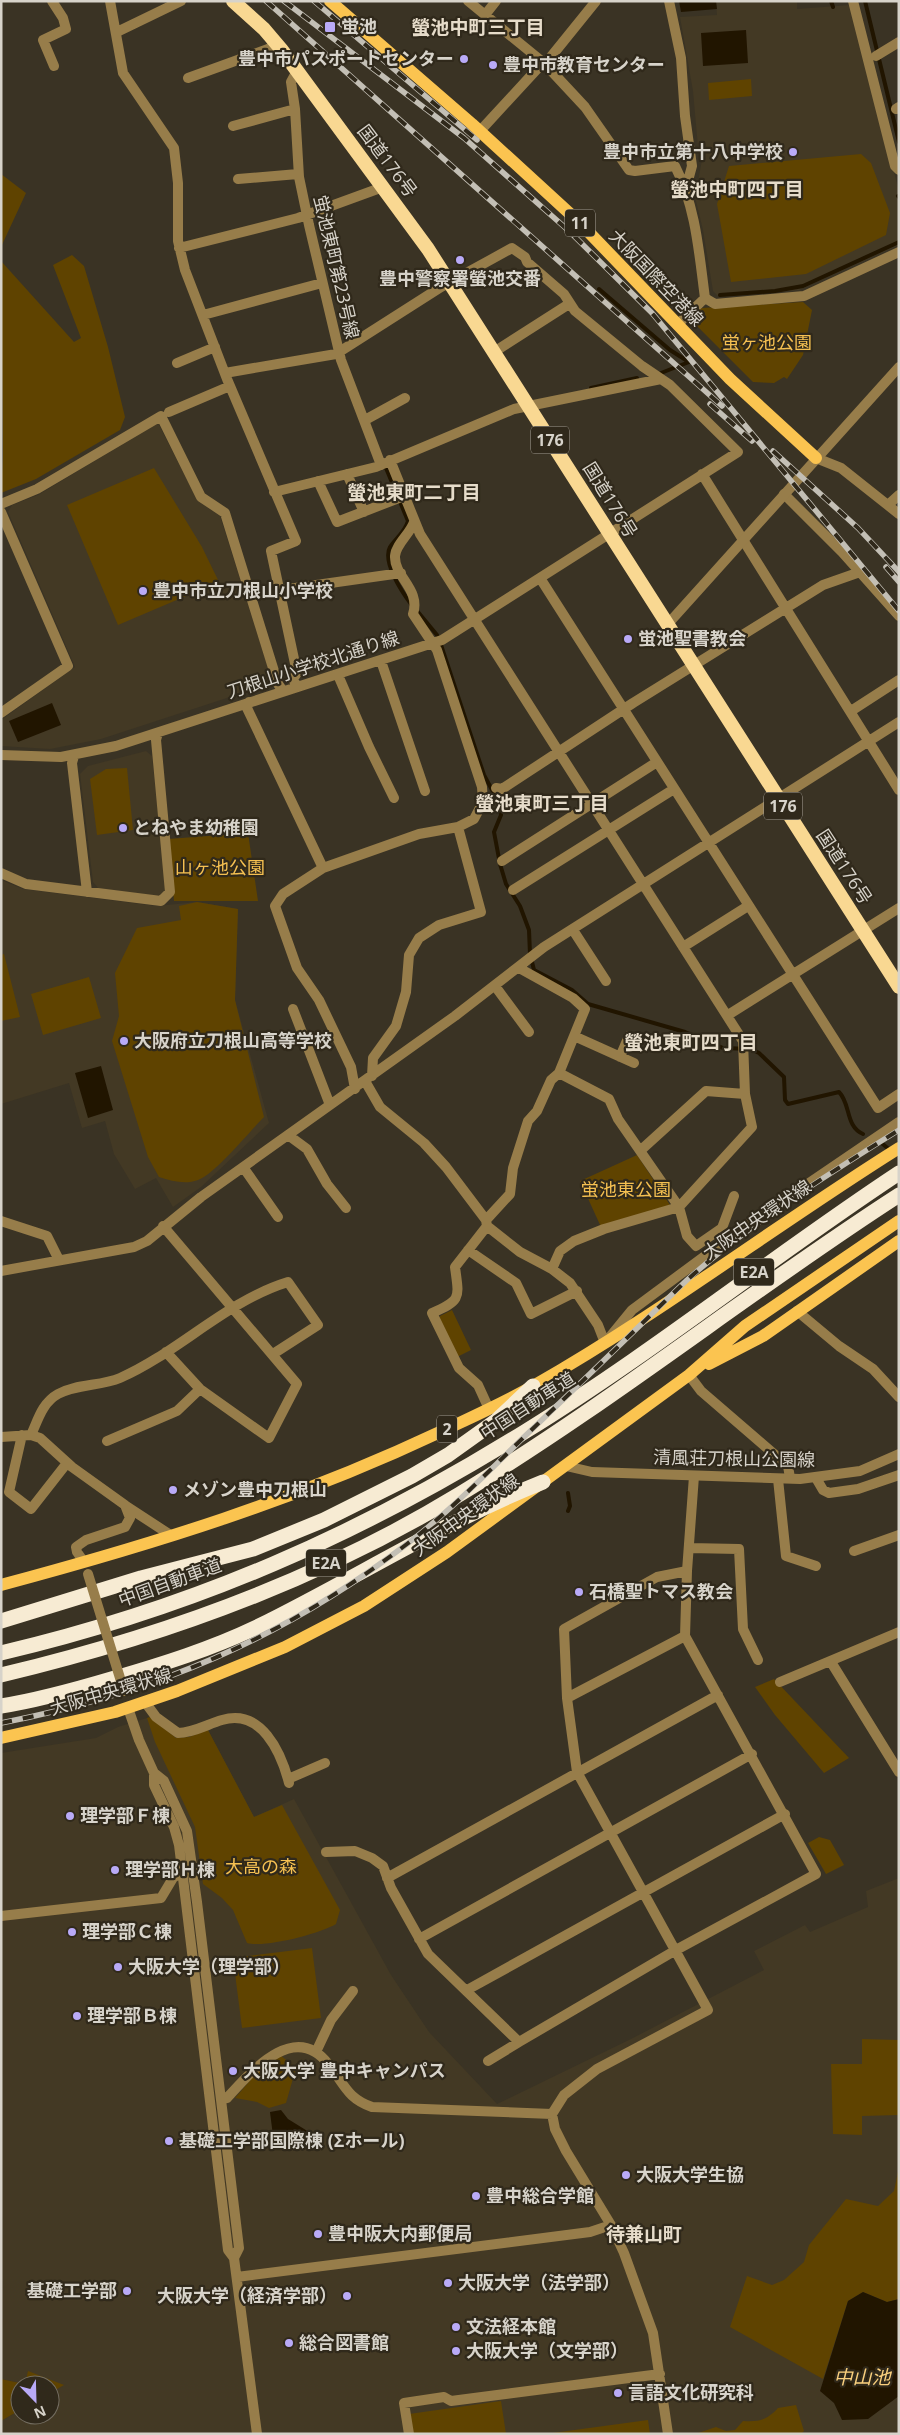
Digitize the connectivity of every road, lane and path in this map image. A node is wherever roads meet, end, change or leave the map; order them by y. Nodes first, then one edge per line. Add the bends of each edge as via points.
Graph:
1 (52, 1) edge
2 (110, 1) edge
3 (182, 1) edge
4 (233, 1) edge
5 (468, 1) edge
6 (496, 1) edge
7 (596, 1) edge
8 (669, 1) edge
9 (853, 1) edge
10 (335, 3) edge
11 (484, 15) junction
12 (119, 31) dead end
13 (276, 44) junction
14 (898, 45) edge
15 (876, 56) dead end
16 (544, 63) junction
17 (54, 66) dead end
18 (298, 71) junction
19 (188, 78) dead end
20 (295, 109) junction
21 (233, 126) dead end
22 (480, 131) junction
23 (899, 170) edge
24 (298, 174) junction
25 (238, 179) dead end
26 (383, 186) junction
27 (686, 188) junction
28 (307, 215) junction
29 (180, 248) junction
30 (899, 252) edge
31 (449, 282) junction
32 (322, 283) junction
33 (706, 298) junction
34 (569, 304) junction
35 (203, 315) junction
36 (677, 325) junction
37 (214, 348) junction
38 (339, 352) junction
39 (494, 352) junction
40 (177, 363) dead end
41 (899, 367) edge
42 (225, 373) junction
43 (661, 379) junction
44 (230, 386) junction
45 (405, 398) dead end
46 (528, 407) junction
47 (169, 412) dead end
48 (365, 420) junction
49 (816, 458) junction
50 (386, 463) junction
51 (348, 474) junction
52 (702, 474) junction
53 (318, 482) junction
54 (274, 492) junction
55 (784, 494) junction
56 (899, 495) edge
57 (401, 498) junction
58 (1, 504) edge
59 (888, 505) junction
60 (1, 512) edge
61 (364, 512) junction
62 (899, 514) edge
63 (414, 522) junction
64 (609, 534) junction
65 (743, 541) junction
66 (860, 572) junction
67 (397, 574) junction
68 (540, 578) junction
69 (281, 590) junction
70 (786, 609) junction
71 (899, 616) edge
72 (474, 618) junction
73 (667, 625) junction
74 (434, 643) junction
75 (381, 660) junction
76 (693, 666) junction
77 (338, 675) junction
78 (899, 680) edge
79 (297, 687) junction
80 (283, 691) junction
81 (249, 702) junction
82 (624, 710) junction
83 (851, 712) junction
84 (1, 713) edge
85 (899, 722) edge
86 (158, 733) junction
87 (868, 743) junction
88 (559, 751) junction
89 (1, 756) edge
90 (74, 756) junction
91 (657, 762) junction
92 (496, 788) dead end
93 (674, 789) junction
94 (899, 790) edge
95 (425, 791) dead end
96 (394, 798) dead end
97 (779, 799) junction
98 (592, 803) junction
99 (458, 827) junction
100 (609, 830) junction
101 (709, 844) junction
102 (502, 861) dead end
103 (323, 868) junction
104 (1, 873) edge
105 (643, 885) junction
106 (513, 890) dead end
107 (87, 892) junction
108 (748, 906) junction
109 (899, 908) edge
110 (573, 930) junction
111 (863, 931) junction
112 (683, 947) junction
113 (519, 968) junction
114 (792, 975) junction
115 (606, 981) dead end
116 (496, 986) junction
117 (899, 987) edge
118 (293, 1009) dead end
119 (728, 1016) junction
120 (529, 1032) dead end
121 (574, 1036) junction
122 (629, 1036) dead end
123 (620, 1057) junction
124 (634, 1063) dead end
125 (559, 1073) junction
126 (369, 1079) junction
127 (355, 1089) junction
128 (744, 1094) junction
129 (899, 1094) edge
130 (330, 1105) junction
131 (899, 1122) edge
132 (288, 1135) junction
133 (899, 1148) edge
134 (641, 1150) junction
135 (243, 1167) junction
136 (899, 1173) edge
137 (899, 1195) edge
138 (734, 1196) dead end
139 (346, 1208) dead end
140 (678, 1208) junction
141 (278, 1217) dead end
142 (1, 1220) edge
143 (899, 1221) edge
144 (486, 1223) junction
145 (163, 1226) junction
146 (899, 1241) edge
147 (468, 1250) junction
148 (59, 1260) junction
149 (552, 1269) junction
150 (1, 1272) edge
151 (577, 1291) junction
152 (234, 1308) junction
153 (797, 1311) junction
154 (606, 1343) junction
155 (166, 1352) junction
156 (272, 1354) junction
157 (689, 1375) junction
158 (534, 1386) junction
159 (200, 1389) junction
160 (899, 1397) edge
161 (489, 1409) junction
162 (27, 1435) junction
163 (1, 1437) edge
164 (107, 1441) dead end
165 (899, 1454) edge
166 (67, 1463) junction
167 (566, 1466) junction
168 (899, 1475) edge
169 (694, 1476) junction
170 (778, 1478) junction
171 (790, 1478) junction
172 (816, 1478) junction
173 (543, 1482) junction
174 (125, 1505) junction
175 (899, 1535) edge
176 (172, 1536) junction
177 (690, 1548) junction
178 (854, 1551) dead end
179 (816, 1566) dead end
180 (86, 1568) junction
181 (687, 1571) junction
182 (1, 1585) edge
183 (1, 1621) edge
184 (899, 1632) edge
185 (685, 1636) junction
186 (1, 1653) edge
187 (758, 1660) dead end
188 (831, 1662) junction
189 (1, 1675) edge
190 (780, 1682) dead end
191 (718, 1695) junction
192 (567, 1698) junction
193 (145, 1702) junction
194 (1, 1706) edge
195 (128, 1708) junction
196 (1, 1738) edge
197 (752, 1754) junction
198 (325, 1763) dead end
199 (577, 1772) junction
200 (899, 1772) edge
201 (154, 1773) junction
202 (785, 1814) junction
203 (611, 1832) junction
204 (326, 1852) dead end
205 (192, 1864) junction
206 (182, 1871) junction
207 (387, 1878) junction
208 (643, 1893) junction
209 (1, 1916) edge
210 (419, 1938) junction
211 (676, 1950) junction
212 (467, 1990) junction
213 (353, 1991) dead end
214 (519, 2042) junction
215 (316, 2052) junction
216 (488, 2061) dead end
217 (221, 2099) junction
218 (552, 2114) junction
219 (611, 2225) junction
220 (234, 2258) junction
221 (237, 2277) junction
222 (660, 2374) junction
223 (257, 2434) edge
224 (409, 2434) edge
225 (668, 2434) edge

1 - 17 street via 66,29 43,40
2 - 29 street via 123,73 174,148
3 - 12 street
4 - 13 highway, 国道176号 / 176
5 - 11 street
6 - 11 street
7 - 16 street
8 - 27 street via 681,58 692,166
9 - 23 street via 895,166
10 - 22 main road, 大阪国際空港線 / 11
11 - 16 street
13 - 18 highway, 国道176号 / 176
13 - 19 street
14 - 15 street
16 - 22 street
16 - 27 street via 585,107 629,170 675,166
18 - 20 street, 蛍池東町第23号線 via 291,80
18 - 26 highway, 国道176号 / 176
20 - 21 street
20 - 24 street, 蛍池東町第23号線
22 - 36 main road, 大阪国際空港線 / 11 via 579,222
24 - 25 street
24 - 28 street, 蛍池東町第23号線
26 - 28 street
26 - 31 highway, 国道176号 / 176
27 - 33 street
28 - 29 street
28 - 32 street, 蛍池東町第23号線
29 - 35 street
30 - 33 street via 804,296 715,304
31 - 34 street via 512,248 564,294
31 - 38 street
31 - 39 highway, 国道176号 / 176
32 - 35 street
32 - 38 street, 蛍池東町第23号線
33 - 36 street
34 - 39 street
34 - 43 street
35 - 37 street
36 - 49 main road, 大阪国際空港線 / 11
37 - 40 street
37 - 42 street
38 - 42 street
38 - 48 street, 蛍池東町第23号線
39 - 46 highway, 国道176号 / 176
41 - 49 street
42 - 44 street
43 - 46 street
43 - 52 street, 刀根山小学校北通り線 via 738,452
44 - 47 street
44 - 54 street
45 - 48 street
46 - 50 street via 514,409
46 - 64 highway, 国道176号 / 176
48 - 50 street, 蛍池東町第23号線
49 - 55 street
49 - 59 street via 841,468
50 - 51 street
50 - 57 street, 蛍池東町第23号線
51 - 53 street
51 - 61 street
52 - 64 street, 刀根山小学校北通り線
52 - 65 street
53 - 54 street
53 - 61 street via 336,521
54 - 69 street via 296,541 271,551
55 - 65 street
55 - 66 street
56 - 59 street
57 - 61 street
57 - 63 street, 蛍池東町第23号線
58 - 80 street via 37,489 161,416 201,497 225,514 278,684
59 - 62 street
60 - 84 street via 68,666
63 - 67 street via 395,554
63 - 72 street, 蛍池東町第23号線
64 - 68 street, 刀根山小学校北通り線
64 - 73 highway, 国道176号 / 176
65 - 70 street
65 - 73 street
66 - 70 street via 823,584
66 - 71 street
67 - 69 street
67 - 74 street via 415,600 413,614
68 - 72 street, 刀根山小学校北通り線
68 - 82 street
69 - 79 street via 297,673 293,679
70 - 76 street
70 - 83 street
72 - 74 street, 刀根山小学校北通り線
72 - 88 street, 蛍池東町第23号線
73 - 76 highway, 国道176号 / 176
74 - 75 street, 刀根山小学校北通り線
74 - 99 street via 483,792 483,802 474,819
75 - 77 street, 刀根山小学校北通り線
75 - 95 street
76 - 82 street
76 - 97 highway, 国道176号 / 176
77 - 79 street, 刀根山小学校北通り線
77 - 96 street
78 - 83 street
79 - 80 street, 刀根山小学校北通り線
80 - 81 street, 刀根山小学校北通り線
81 - 86 street, 刀根山小学校北通り線
81 - 103 street via 247,708
82 - 88 street
82 - 91 street
83 - 87 street
85 - 87 street
86 - 90 street, 刀根山小学校北通り線
86 - 107 street via 156,740 170,892 161,901
87 - 94 street
87 - 97 street
88 - 92 street via 502,789
88 - 98 street, 蛍池東町第23号線
89 - 90 street, 刀根山小学校北通り線
90 - 107 street via 72,763
91 - 93 street
91 - 98 street
93 - 100 street
93 - 101 street
97 - 101 street
97 - 111 highway, 国道176号 / 176
98 - 100 street, 蛍池東町第23号線
98 - 102 street
99 - 103 street via 419,834
99 - 126 street via 481,912 439,925 419,938 409,955 406,992 396,1026 373,1058
100 - 105 street, 蛍池東町第23号線
100 - 106 street
101 - 105 street
101 - 108 street
103 - 127 street via 283,894 275,906 297,968 319,1000 351,1067
104 - 107 street via 26,884
105 - 110 street
105 - 112 street, 蛍池東町第23号線
108 - 112 street
108 - 114 street
109 - 111 street
110 - 113 street via 544,947
110 - 115 street
111 - 114 street
111 - 117 highway, 国道176号 / 176
112 - 119 street, 蛍池東町第23号線
113 - 116 street
113 - 121 street via 573,998 584,1009
114 - 119 street
114 - 129 street via 878,1108
116 - 120 street
116 - 126 street
118 - 130 street
119 - 128 street, 蛍池東町第23号線 via 743,1041
121 - 123 street
121 - 125 street
122 - 123 street
123 - 124 street
125 - 134 street via 609,1099 618,1119
125 - 144 street via 551,1080 537,1111 528,1121 513,1168 510,1194
126 - 127 street
126 - 144 street via 380,1106 446,1166
127 - 130 street
128 - 134 street via 706,1091
128 - 140 street, 蛍池東町第23号線 via 752,1127
130 - 132 street
131 - 154 street via 740,1230 632,1310
132 - 135 street
132 - 139 street via 307,1149 326,1184
133 - 154 main road, 大阪中央環状線 / 2
134 - 140 street
135 - 141 street
135 - 145 street
136 - 186 highway, 中国自動車道 / E2A via 528,1430 373,1519 218,1587 131,1618
137 - 189 highway, E2A via 622,1389 458,1495 380,1538 228,1606 139,1638
138 - 140 street via 722,1228 696,1246 687,1236
140 - 149 street via 574,1241 560,1250
142 - 148 street via 46,1236
143 - 157 main road, 大阪中央環状線 via 745,1326
144 - 147 street
144 - 149 street via 520,1252
145 - 148 street via 147,1241 134,1247
145 - 152 street
146 - 153 main road
147 - 151 street via 516,1283 530,1314
147 - 161 street via 455,1267 458,1293 452,1304 432,1313 459,1368 478,1385
148 - 150 street
149 - 151 street
151 - 154 street
152 - 155 street
152 - 156 street
152 - 156 street via 264,1290 288,1282 318,1324
153 - 157 main road via 763,1336
153 - 160 street via 873,1369
154 - 158 main road, 大阪中央環状線 / 2
155 - 159 street
155 - 162 street via 119,1378 58,1394 44,1404
156 - 159 street via 297,1384 269,1438
157 - 167 main road, 大阪中央環状線
157 - 171 street via 701,1391 788,1466
158 - 161 main road, 大阪中央環状線 / 2
158 - 183 highway via 497,1420 448,1455 324,1520 254,1549 142,1578
159 - 164 street via 177,1411
161 - 176 main road, 大阪中央環状線 / 2 via 355,1471 276,1502
162 - 163 street
162 - 166 street via 40,1438
162 - 166 street via 9,1492 31,1509
165 - 172 street, 清風荘刀根山公園線 via 860,1471
166 - 174 street
167 - 169 street, 清風荘刀根山公園線 via 592,1472
167 - 173 main road, 大阪中央環状線
168 - 172 street via 858,1489 829,1494
169 - 170 street, 清風荘刀根山公園線
169 - 177 street
170 - 171 street, 清風荘刀根山公園線
170 - 179 street via 786,1556
171 - 172 street, 清風荘刀根山公園線
173 - 193 main road, 大阪中央環状線 via 447,1552 364,1606 250,1662
173 - 194 highway via 492,1502 221,1643 78,1689
174 - 176 street
174 - 180 street via 130,1518 125,1527 86,1540 76,1547
175 - 178 street
176 - 180 main road, 大阪中央環状線 / 2
177 - 181 street
177 - 187 street via 739,1549 743,1629
180 - 182 main road, 大阪中央環状線 / 2
180 - 195 street, bridge
181 - 185 street
181 - 192 street via 657,1577 564,1628
184 - 188 street
185 - 191 street
185 - 192 street
188 - 190 street
188 - 200 street
191 - 197 street
191 - 199 street
192 - 199 street
193 - 195 main road, 大阪中央環状線
193 - 198 street via 156,1717 178,1733 232,1718 256,1723 266,1732 288,1781
195 - 196 main road, 大阪中央環状線
195 - 201 street via 138,1740
197 - 202 street
197 - 203 street
199 - 203 street
199 - 207 street
201 - 205 street via 164,1781 185,1826
201 - 206 street via 154,1785 176,1832
202 - 208 street
202 - 211 street via 816,1874
203 - 208 street
203 - 210 street
204 - 207 street via 365,1854 383,1866
205 - 206 street
205 - 217 street
206 - 209 street via 173,1878 161,1898
206 - 220 street via 228,2250
207 - 210 street
208 - 211 street
208 - 212 street
210 - 212 street via 428,1954
211 - 214 street
211 - 218 street via 708,2010 597,2069 564,2095
212 - 214 street
213 - 215 street via 331,2020
214 - 216 street
215 - 217 street via 300,2048 277,2051 227,2098
215 - 218 street via 329,2064 348,2093 372,2108
217 - 220 street via 239,2248
218 - 219 street via 555,2129 566,2151
219 - 221 street via 590,2232
219 - 222 street via 622,2246 653,2333
220 - 221 street
221 - 223 street
222 - 224 street via 451,2401 444,2397 404,2403
222 - 225 street

